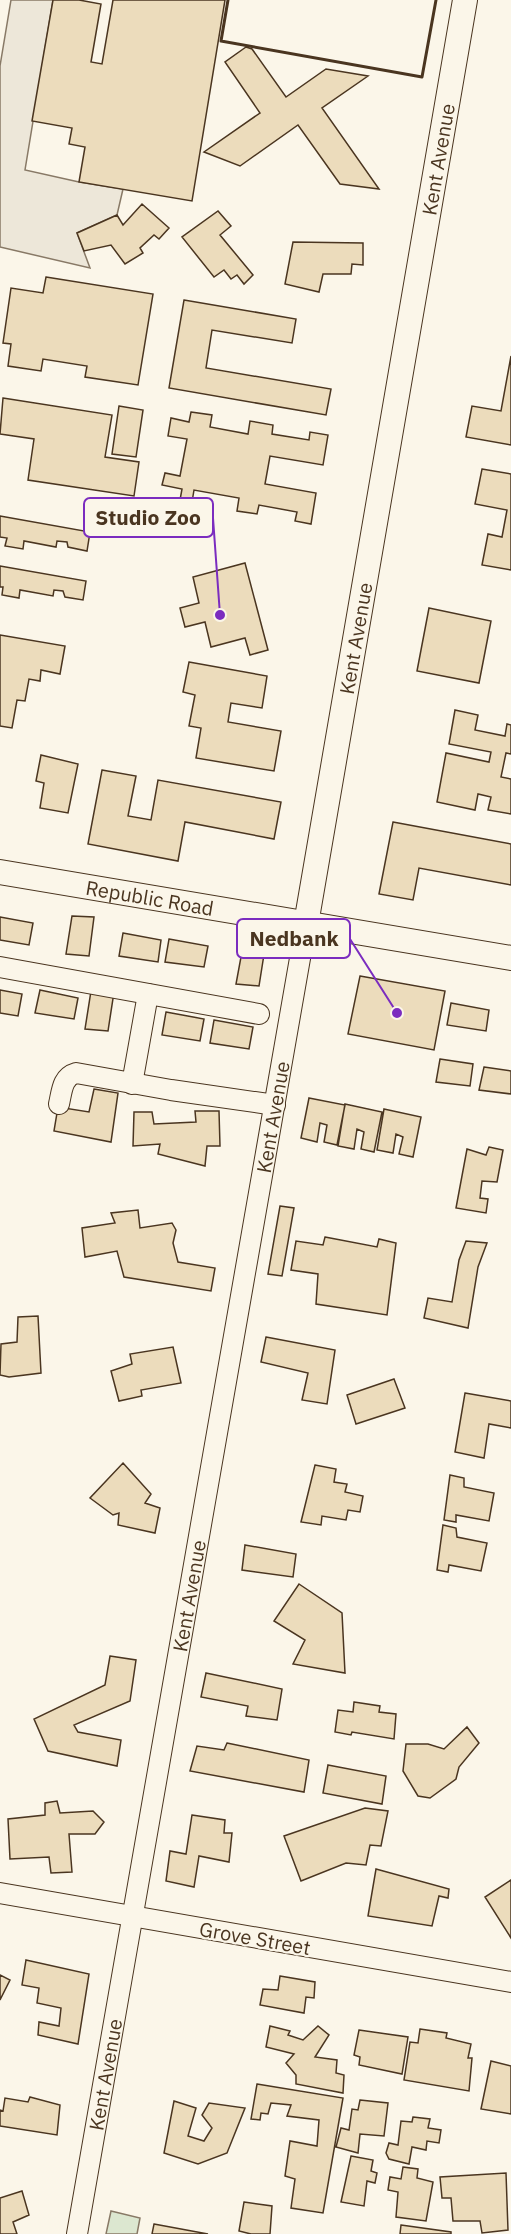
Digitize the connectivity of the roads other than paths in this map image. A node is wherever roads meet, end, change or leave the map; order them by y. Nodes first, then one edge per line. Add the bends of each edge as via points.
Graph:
1 (465, 0) edge
2 (0, 872) edge
3 (306, 924) junction
4 (511, 958) edge
5 (0, 967) edge
6 (148, 994) junction
7 (259, 1014) dead end
8 (132, 1083) junction
9 (59, 1104) dead end
10 (275, 1106) junction
11 (0, 1893) edge
12 (132, 1916) junction
13 (511, 1982) edge
14 (77, 2234) edge

1 - 3 main road, Kent Avenue
2 - 3 main road, Republic Road
3 - 4 main road, Republic Road
3 - 10 street, Kent Avenue
5 - 6 street
6 - 7 street
6 - 8 street
8 - 9 street via 69,1074
8 - 10 street
10 - 12 street, Kent Avenue
11 - 12 street, Grove Street
12 - 13 street, Grove Street
12 - 14 street, Kent Avenue

